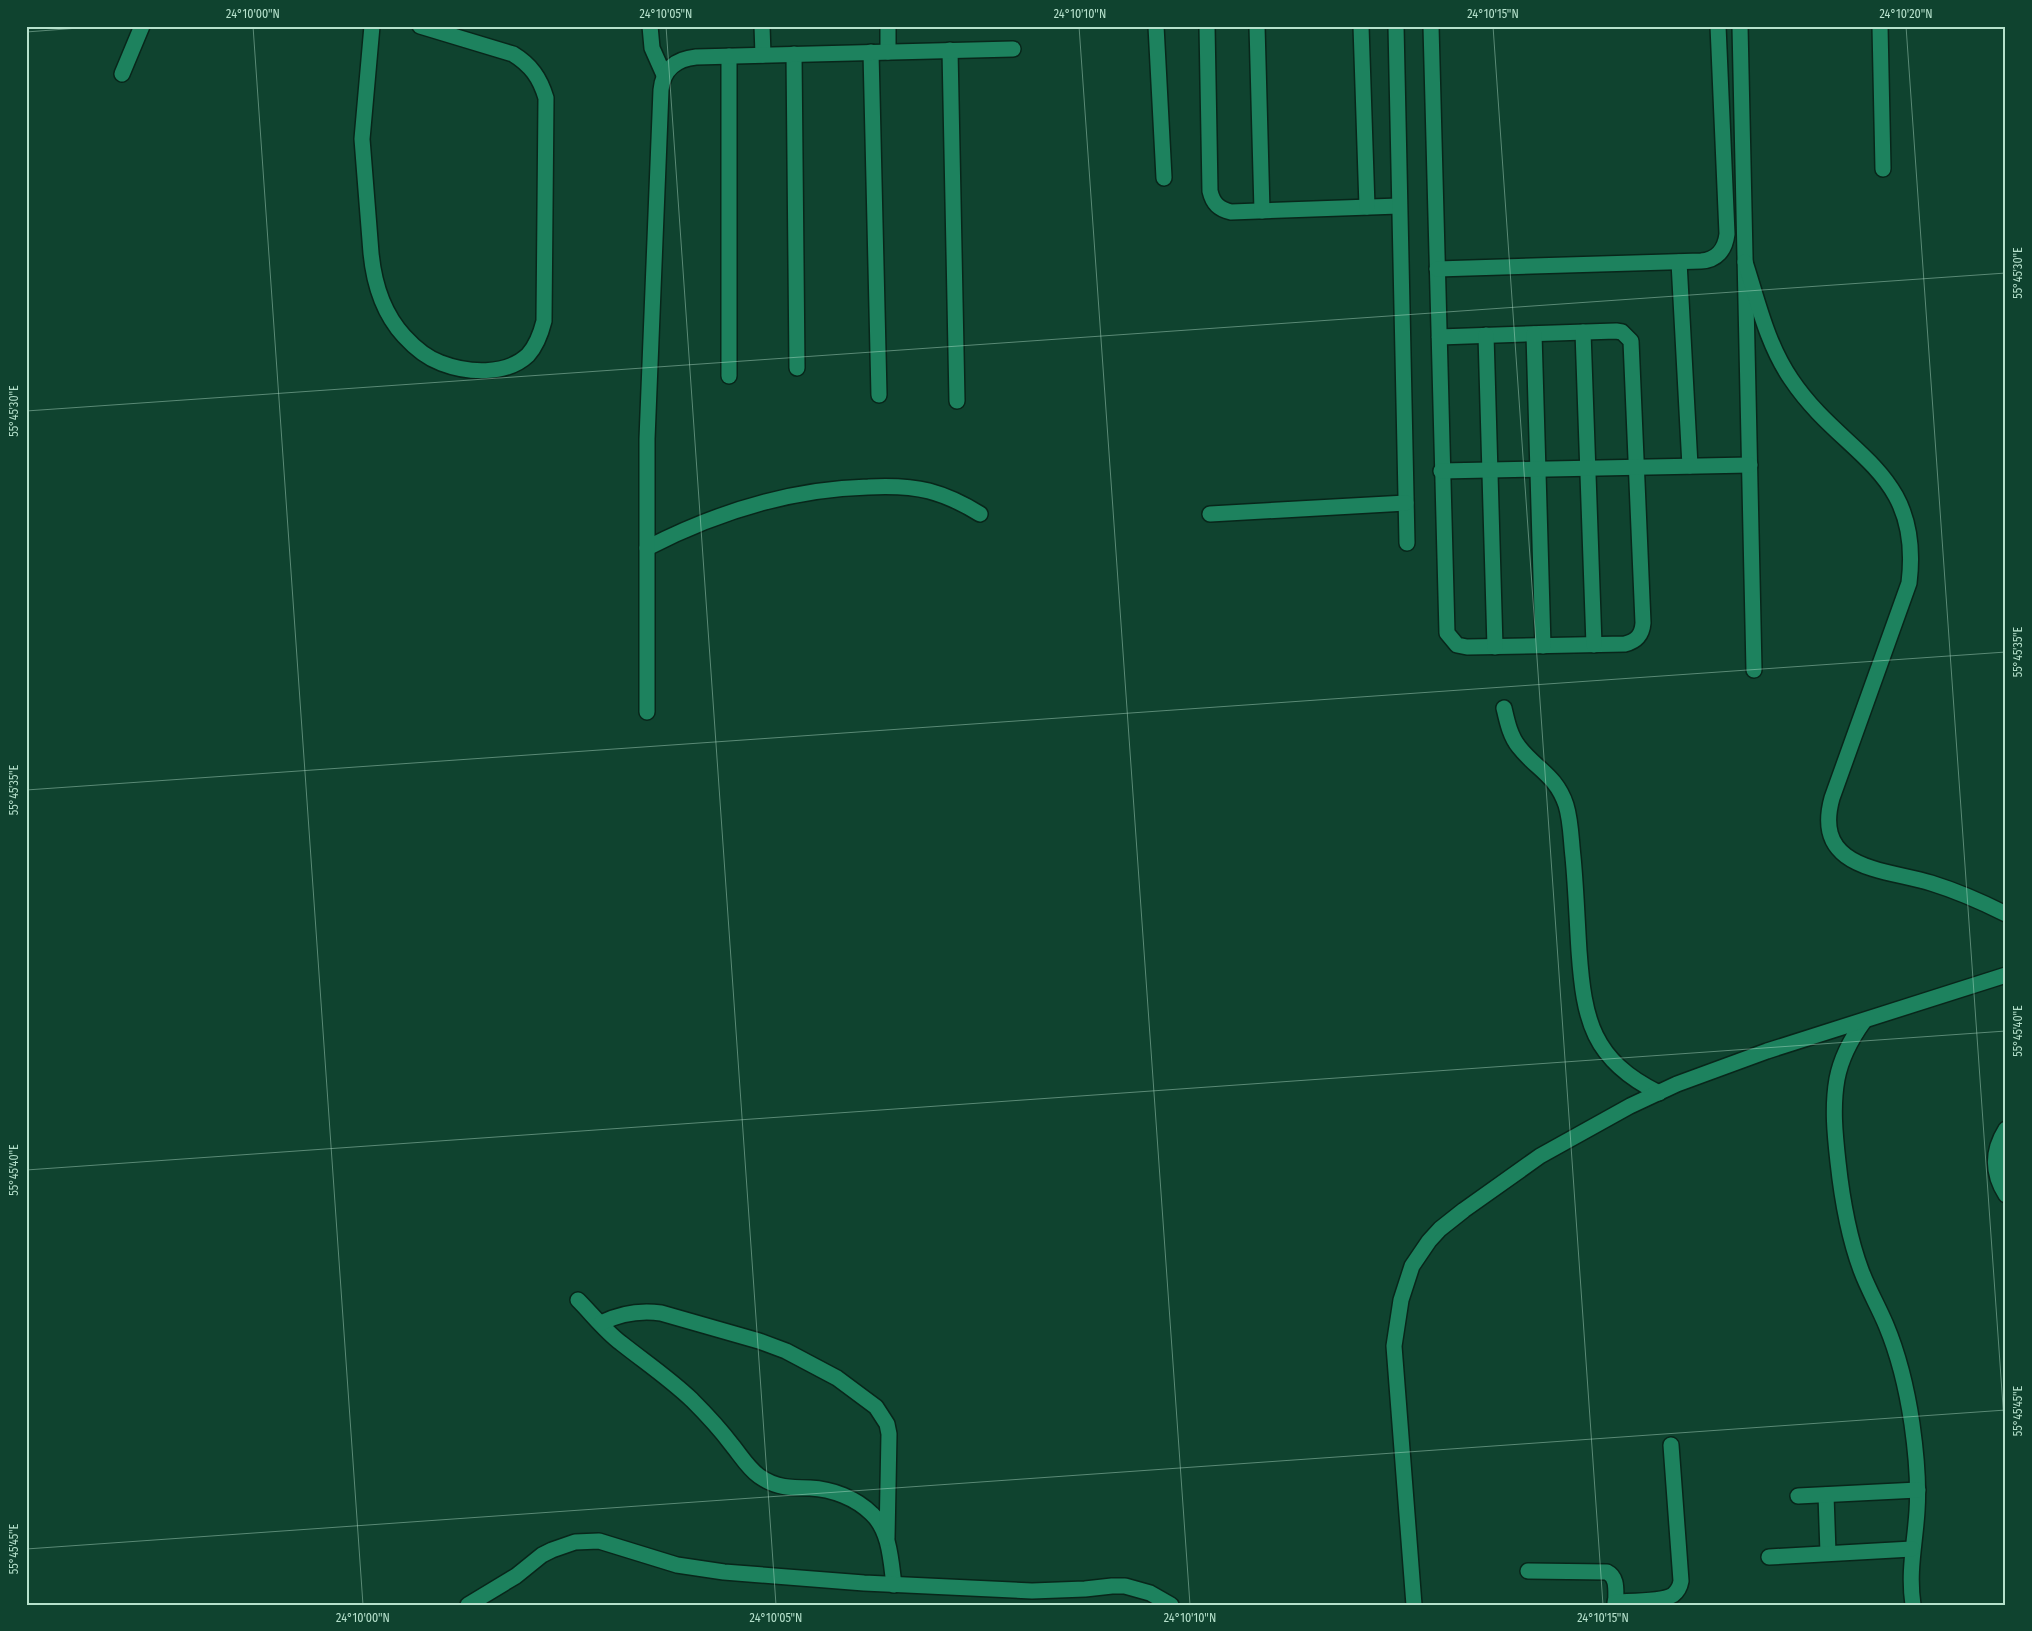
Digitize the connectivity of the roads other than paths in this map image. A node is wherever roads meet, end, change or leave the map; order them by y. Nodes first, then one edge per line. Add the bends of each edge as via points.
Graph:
1 (142, 26) edge
2 (372, 26) edge
3 (420, 26) edge
4 (650, 26) edge
5 (762, 26) edge
6 (888, 26) edge
7 (1156, 26) edge
8 (1207, 26) edge
9 (1258, 26) edge
10 (1362, 26) edge
11 (1396, 26) edge
12 (1431, 26) edge
13 (1718, 26) edge
14 (1740, 26) edge
15 (1880, 26) edge
16 (1013, 49) dead end
17 (950, 50) junction
18 (871, 52) junction
19 (888, 52) junction
20 (794, 54) junction
21 (763, 55) junction
22 (729, 56) junction
23 (122, 74) dead end
24 (664, 75) junction
25 (1883, 169) dead end
26 (1164, 178) dead end
27 (1399, 206) junction
28 (1367, 208) junction
29 (1262, 211) junction
30 (1679, 262) junction
31 (1745, 262) junction
32 (1437, 269) junction
33 (1583, 332) junction
34 (1534, 334) junction
35 (1486, 335) junction
36 (1439, 337) junction
37 (797, 368) dead end
38 (729, 376) dead end
39 (879, 395) dead end
40 (957, 401) dead end
41 (1750, 465) junction
42 (1690, 466) junction
43 (1638, 467) junction
44 (1588, 468) junction
45 (1538, 469) junction
46 (1490, 470) junction
47 (1441, 471) junction
48 (1406, 503) junction
49 (980, 514) dead end
50 (1210, 514) dead end
51 (1408, 543) dead end
52 (647, 548) junction
53 (1594, 645) junction
54 (1543, 646) junction
55 (1495, 647) junction
56 (1754, 670) dead end
57 (1504, 708) dead end
58 (648, 712) dead end
59 (2006, 914) edge
60 (2006, 975) edge
61 (1864, 1021) junction
62 (1659, 1093) junction
63 (2006, 1129) edge
64 (2006, 1195) edge
65 (578, 1300) dead end
66 (601, 1323) junction
67 (1670, 1445) dead end
68 (1918, 1490) junction
69 (1826, 1495) junction
70 (1798, 1496) dead end
71 (887, 1541) junction
72 (1912, 1549) junction
73 (1828, 1553) junction
74 (1769, 1557) dead end
75 (1528, 1571) dead end
76 (894, 1585) junction
77 (1616, 1603) edge
78 (468, 1605) edge
79 (1171, 1605) edge
80 (1414, 1605) edge
81 (1913, 1605) edge

1 - 23 street
2 - 3 street via 362,139 377,290 394,323 428,357 466,370 505,368 528,354 536,344 544,321 546,98 537,75 513,54
4 - 24 street via 652,48
5 - 21 street
6 - 19 street
7 - 26 street
8 - 29 street via 1212,200 1216,206 1231,212
9 - 29 street
10 - 28 street
11 - 27 street
12 - 32 street
13 - 30 street via 1726,241 1719,254 1708,261
14 - 31 street
15 - 25 street
16 - 17 street
17 - 19 street
17 - 40 street
18 - 19 street
18 - 20 street
18 - 39 street
20 - 21 street
20 - 37 street
21 - 22 street
22 - 24 street via 681,59
22 - 38 street
24 - 52 street via 647,439
27 - 28 street
27 - 48 street
28 - 29 street
30 - 32 street
30 - 42 street
31 - 41 street
31 - 59 street via 1768,336 1791,379 1822,416 1881,473 1898,500 1911,546 1908,583 1831,803 1828,819 1833,839 1844,854 1858,864 1932,883
32 - 36 street
33 - 34 street
33 - 43 street via 1622,332 1631,340
33 - 44 street
34 - 35 street
34 - 45 street
35 - 36 street
35 - 46 street
36 - 47 street
41 - 42 street
41 - 56 street
42 - 43 street
43 - 44 street
43 - 53 street via 1642,630 1632,642
44 - 45 street
44 - 53 street
45 - 46 street
45 - 54 street
46 - 47 street
46 - 55 street
47 - 55 street via 1447,633 1462,647
48 - 50 street
48 - 51 street
49 - 52 street via 928,490 889,486 826,490 747,506 696,524
52 - 58 street
53 - 54 street
54 - 55 street
57 - 62 street via 1518,746 1555,783 1566,806 1582,988 1594,1033 1609,1056 1628,1075
60 - 61 street
61 - 62 street via 1740,1060
61 - 68 street via 1841,1063 1835,1094 1841,1188 1861,1270 1885,1324 1902,1376 1912,1426
62 - 80 street via 1540,1156 1452,1219 1429,1241 1412,1266 1401,1300 1394,1346
63 - 64 street via 1995,1160 1999,1184
65 - 66 street
66 - 71 street via 691,1400 760,1477 783,1487 823,1490 850,1498 873,1514
66 - 71 street via 621,1314 646,1311 759,1341 812,1364 868,1400 882,1414 889,1434
67 - 77 street via 1680,1586 1665,1598
68 - 69 street
68 - 72 street
69 - 70 street
69 - 73 street
71 - 76 street
72 - 73 street
72 - 81 street
73 - 74 street
75 - 77 street via 1607,1572 1615,1581
76 - 78 street via 700,1570 599,1541 587,1541 542,1555 516,1576
76 - 79 street via 1032,1591 1112,1586 1150,1593

